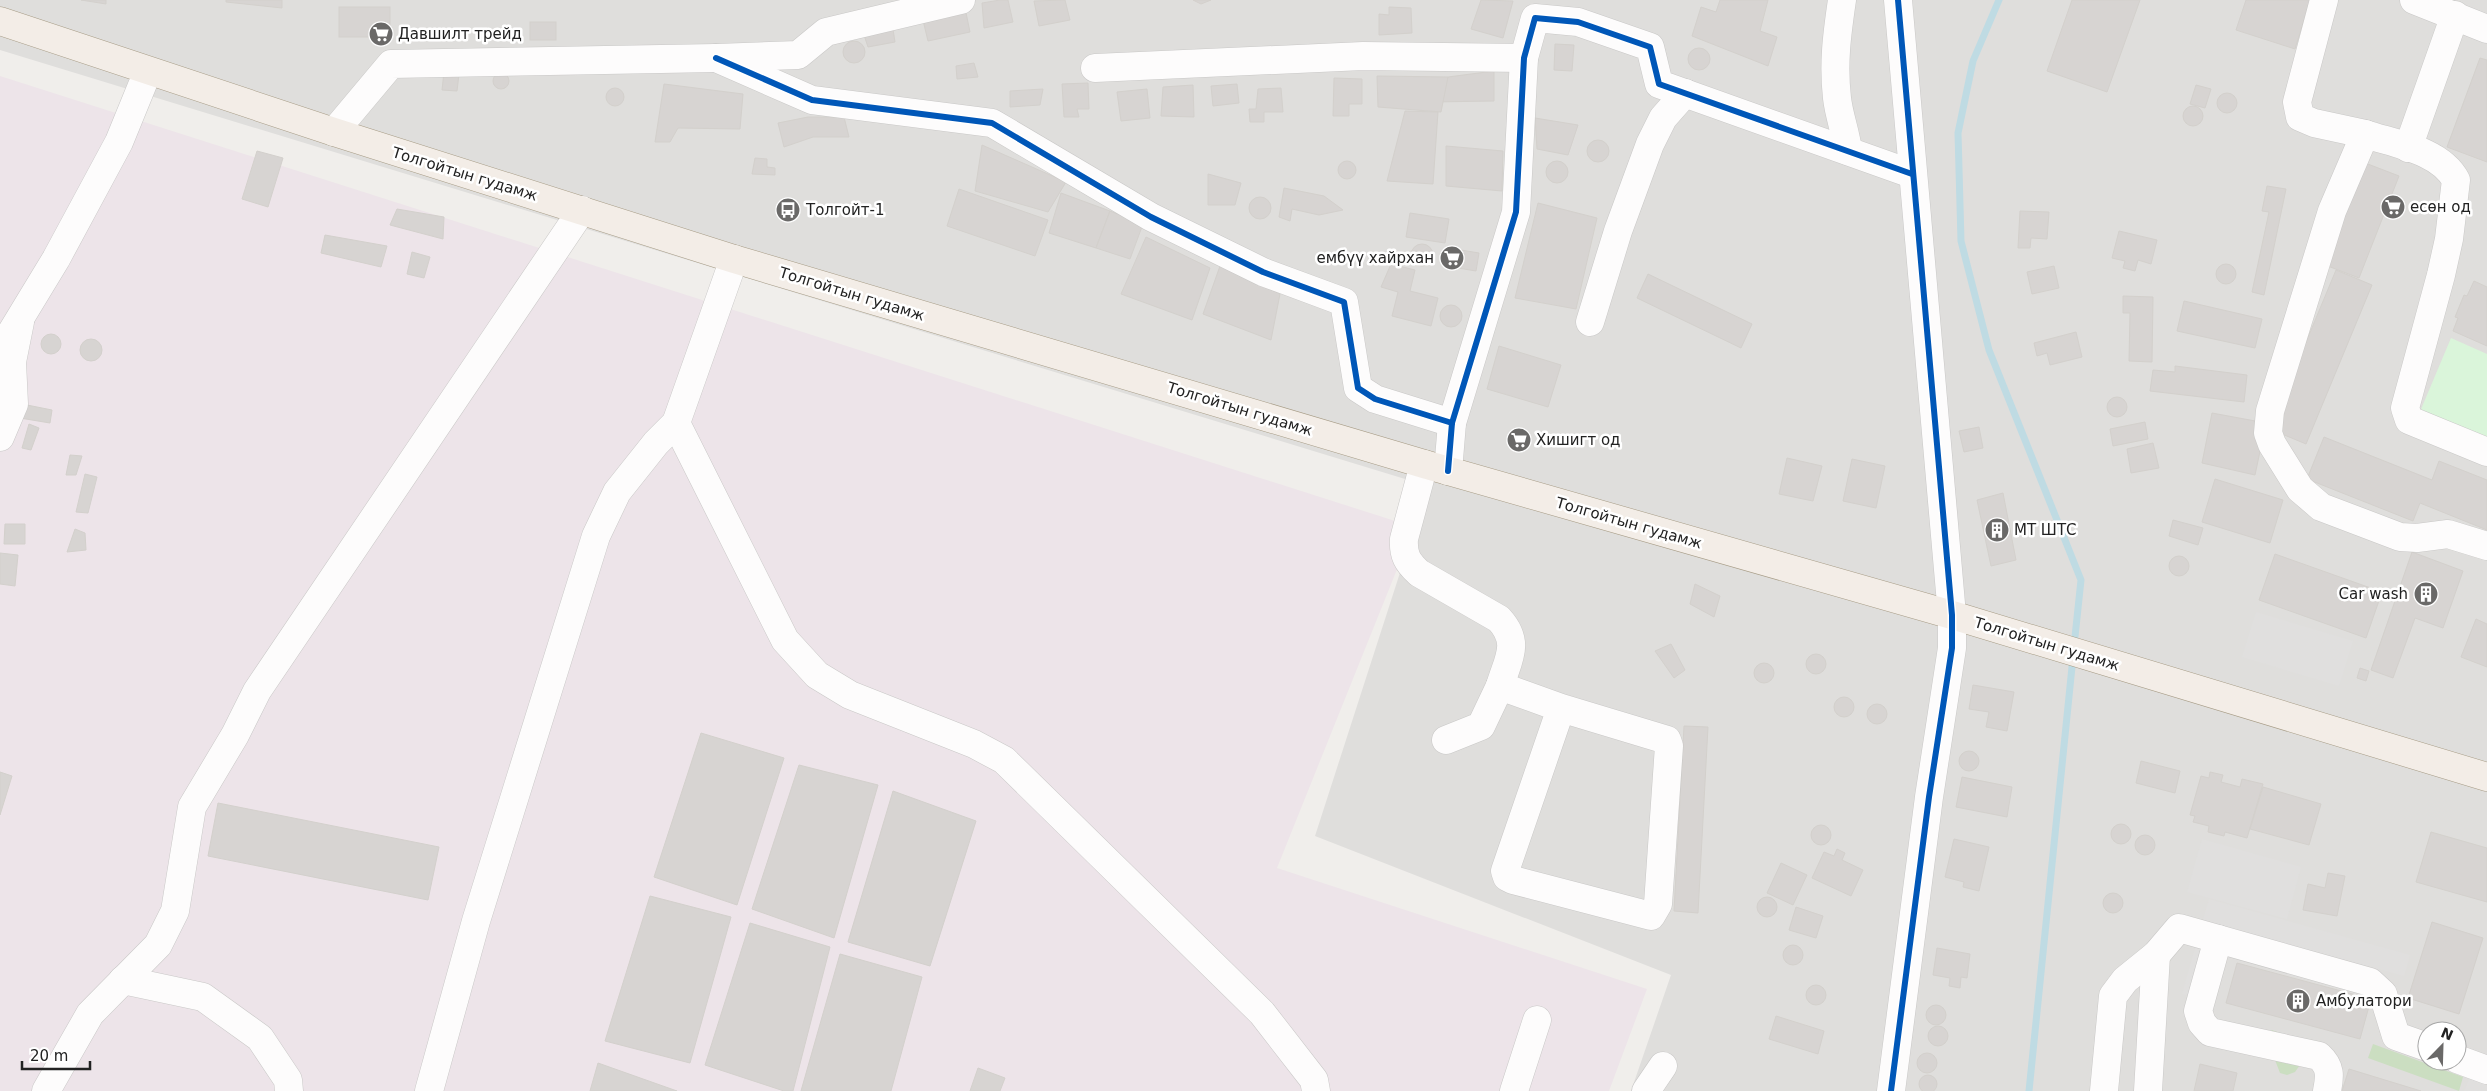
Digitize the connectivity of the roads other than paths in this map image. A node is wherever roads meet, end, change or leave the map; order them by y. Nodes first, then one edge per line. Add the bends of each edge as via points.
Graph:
1 (961, 0) edge
2 (1842, 0) edge
3 (1898, 0) edge
4 (2324, 0) edge
5 (2414, 0) edge
6 (2455, 15) junction
7 (0, 21) edge
8 (2487, 29) edge
9 (716, 58) junction
10 (1524, 58) junction
11 (1095, 68) dead end
12 (148, 71) junction
13 (1685, 93) junction
14 (334, 132) junction
15 (2365, 134) junction
16 (2408, 148) junction
17 (1848, 151) junction
18 (1912, 174) junction
19 (582, 210) junction
20 (734, 259) junction
21 (22, 315) junction
22 (1590, 322) dead end
23 (0, 344) edge
24 (676, 423) junction
25 (1452, 423) junction
26 (0, 438) edge
27 (2487, 452) edge
28 (1436, 467) junction
29 (2487, 546) edge
30 (1952, 615) junction
31 (1500, 686) junction
32 (1561, 708) junction
33 (1446, 740) dead end
34 (2487, 777) edge
35 (2218, 939) junction
36 (2156, 955) junction
37 (123, 980) junction
38 (1538, 1020) dead end
39 (2417, 1043) edge
40 (2467, 1063) edge
41 (1663, 1066) dead end
42 (2487, 1070) edge
43 (46, 1091) edge
44 (289, 1091) edge
45 (429, 1091) edge
46 (1316, 1091) edge
47 (1514, 1091) edge
48 (1646, 1091) edge
49 (1891, 1091) edge
50 (2104, 1091) edge
51 (2148, 1091) edge
52 (2327, 1091) edge

1 - 9 street via 826,32 798,55
2 - 17 street via 1834,52 1837,99
3 - 18 street
4 - 15 street via 2297,102 2300,117
5 - 6 street
6 - 8 street
6 - 16 street
7 - 12 main road, Толгойтын гудамж
9 - 14 street via 391,64
9 - 25 street via 812,100 992,123 1151,217 1263,272 1344,302 1358,388 1375,399
10 - 11 street via 1363,56
10 - 13 street via 1536,18 1578,22 1650,47 1659,84
10 - 25 street via 1516,212
12 - 14 main road, Толгойтын гудамж
12 - 21 street via 119,142
13 - 17 street
13 - 22 street via 1663,118 1650,144 1618,231
14 - 19 main road, Толгойтын гудамж
15 - 16 street
15 - 29 street via 2332,211 2270,411 2268,433 2300,489 2321,507 2400,537 2448,534
16 - 27 street via 2431,156 2456,180 2442,275 2405,408 2409,420
17 - 18 street
18 - 30 street
19 - 20 main road, Толгойтын гудамж
19 - 37 street via 257,691 192,807 175,911 158,945
20 - 24 street
20 - 28 main road, Толгойтын гудамж
21 - 23 street via 8,338
21 - 26 street via 12,362 14,404
24 - 45 street via 617,492 596,536 476,921
24 - 46 street via 785,640 817,675 850,695 974,744 1004,760 1262,1013 1314,1080
25 - 28 street
28 - 30 main road, Толгойтын гудамж
28 - 31 street via 1404,539 1403,551 1408,563 1419,573 1499,620 1508,630 1512,644
30 - 34 main road, Толгойтын гудамж
30 - 49 street via 1952,648
31 - 32 street
31 - 33 street via 1481,726
32 - 32 street via 1667,740 1658,904 1651,916 1507,876 1505,871
35 - 36 street via 2179,928
35 - 39 street via 2370,982 2383,994 2396,1036
35 - 52 street via 2198,1011 2202,1023 2210,1032 2319,1056 2328,1063
36 - 50 street via 2125,980 2113,996
36 - 51 street
37 - 43 street via 90,1014
37 - 44 street via 203,997 260,1038 288,1080
38 - 47 street
40 - 42 street
41 - 48 street

